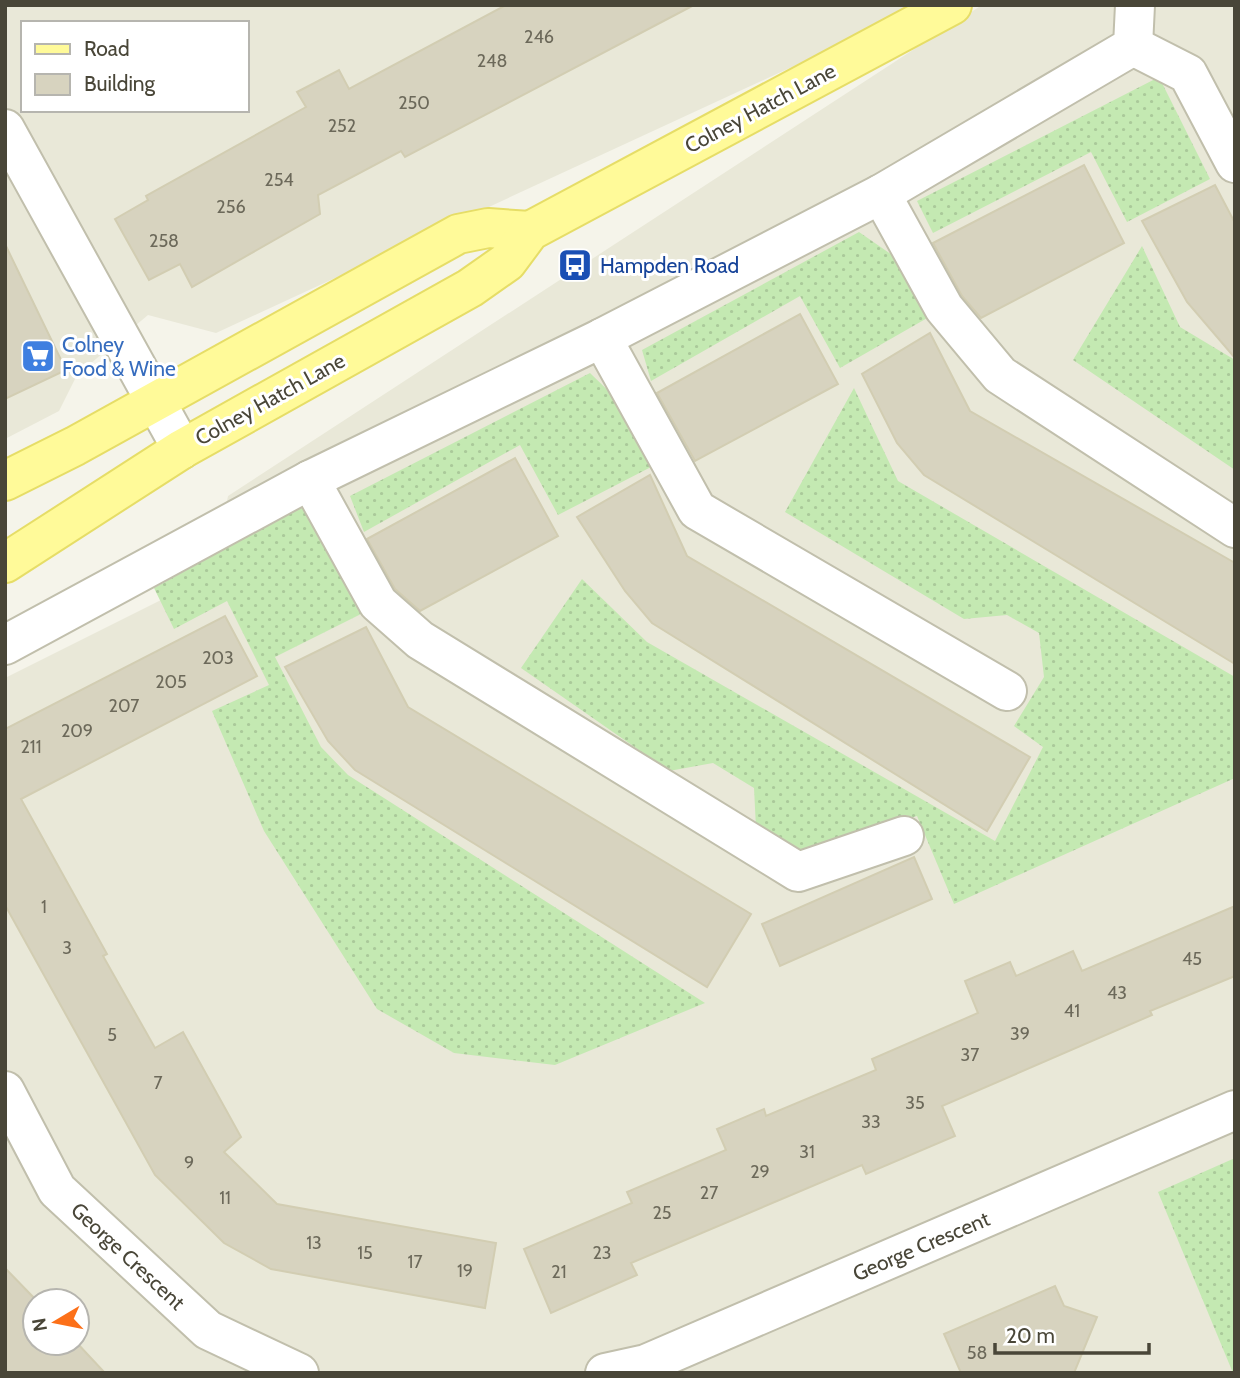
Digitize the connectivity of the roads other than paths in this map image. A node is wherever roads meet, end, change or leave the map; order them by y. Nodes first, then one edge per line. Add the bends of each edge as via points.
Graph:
1 (952, 5) edge
2 (1135, 5) edge
3 (1133, 46) junction
4 (5, 129) edge
5 (1235, 163) edge
6 (881, 194) junction
7 (530, 231) junction
8 (602, 338) junction
9 (156, 401) junction
10 (182, 449) junction
11 (310, 480) junction
12 (5, 481) edge
13 (1235, 528) edge
14 (5, 563) edge
15 (5, 645) edge
16 (1007, 691) dead end
17 (904, 836) dead end
18 (5, 1091) edge
19 (1235, 1110) edge
20 (299, 1373) edge
21 (605, 1373) edge

1 - 7 main road, Colney Hatch Lane
2 - 3 street
3 - 5 street via 1188,74
3 - 6 street
4 - 9 street
6 - 8 street
6 - 13 street via 944,308 1000,375
7 - 9 main road via 488,228 458,234
7 - 10 main road, Colney Hatch Lane via 507,262 470,288
8 - 11 street
8 - 16 street via 697,510
9 - 10 street
9 - 12 main road
10 - 14 main road, Colney Hatch Lane
11 - 15 street
11 - 17 street via 378,603 420,640 798,872
18 - 20 street, George Crescent via 57,1190 208,1331
19 - 21 street, George Crescent via 646,1364

